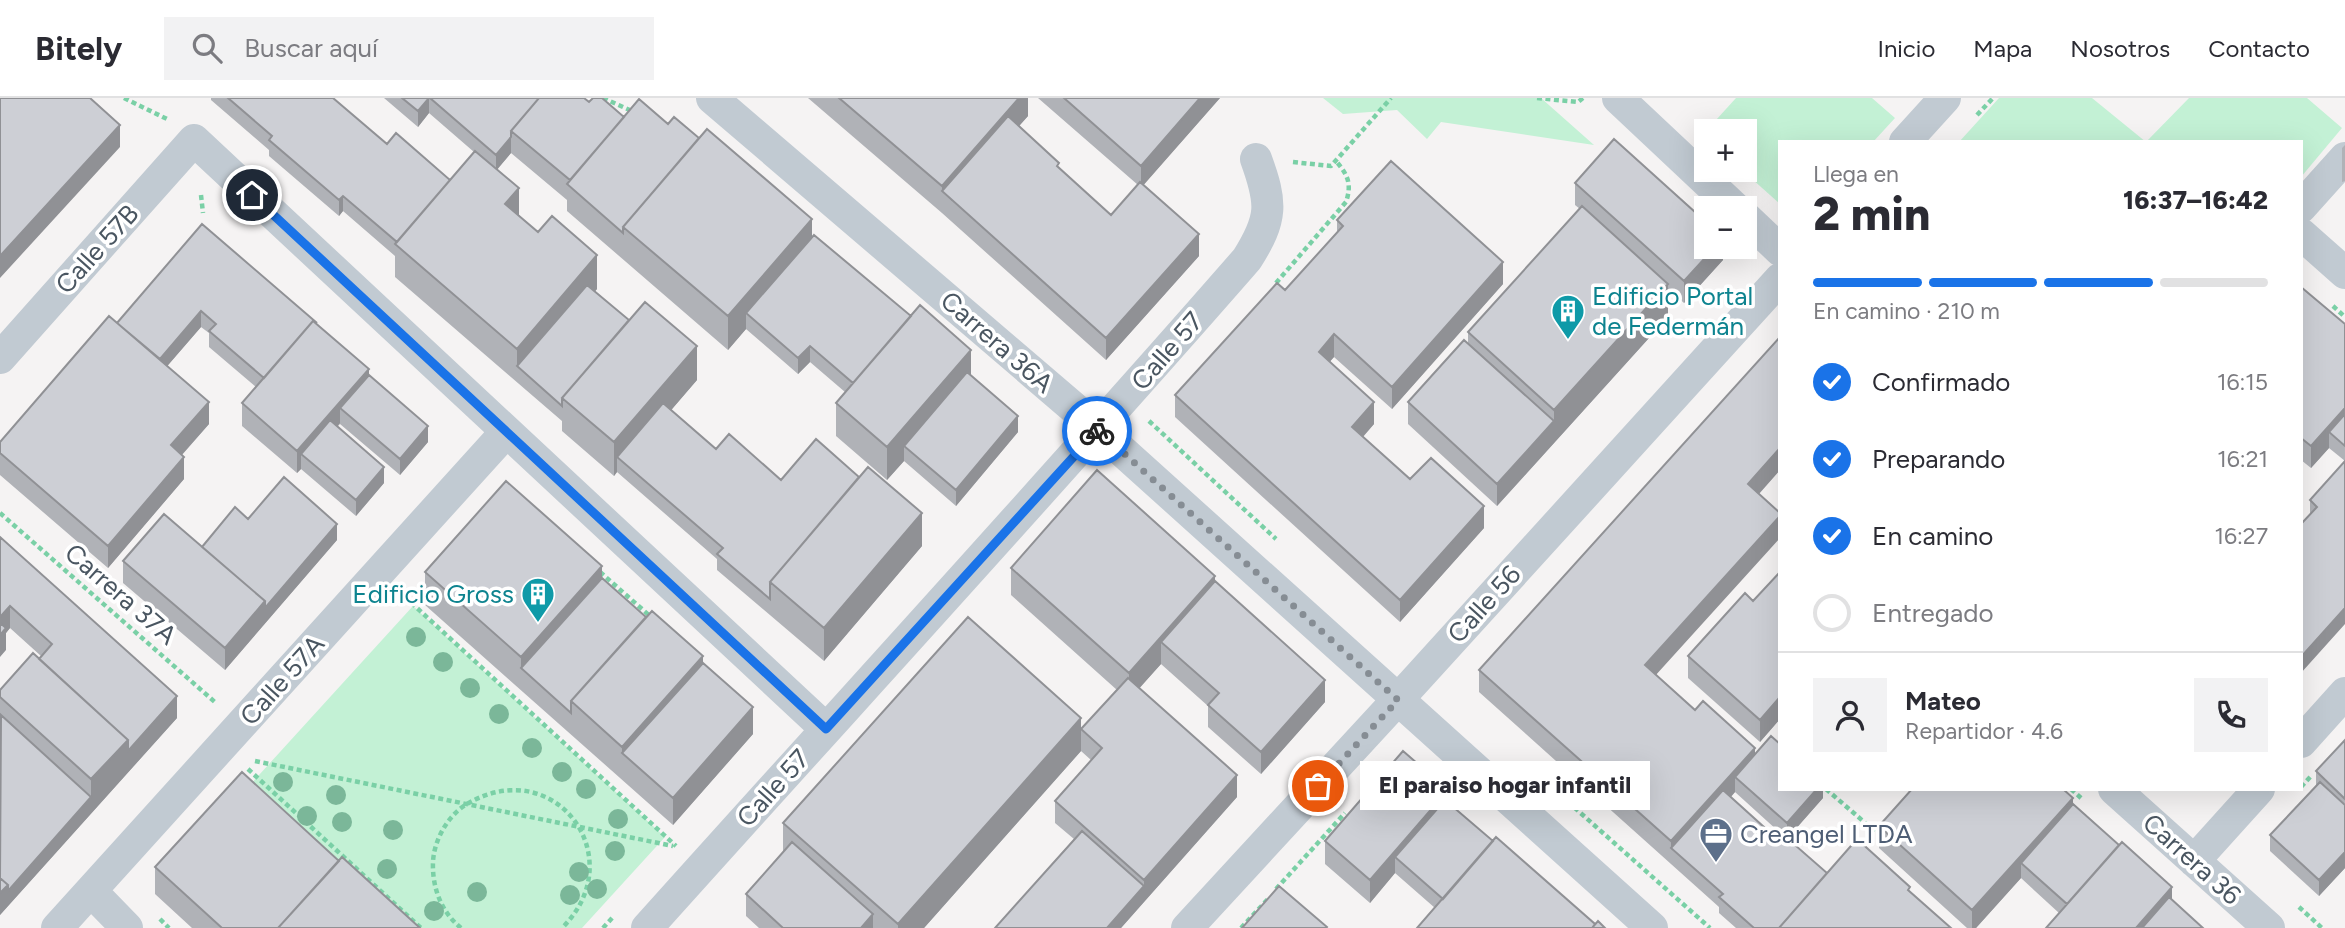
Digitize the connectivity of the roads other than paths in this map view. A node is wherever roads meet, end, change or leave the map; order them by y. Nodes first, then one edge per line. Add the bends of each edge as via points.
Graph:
1 (712, 98) edge
2 (1618, 98) edge
3 (1945, 98) edge
4 (1907, 140) edge
5 (2345, 158) edge
6 (1256, 159) road end
7 (1722, 196) edge
8 (2303, 205) edge
9 (1757, 228) edge
10 (2303, 235) edge
11 (1778, 248) edge
12 (2345, 273) edge
13 (1778, 281) edge
14 (0, 358) edge
15 (1098, 430) junction
16 (506, 432) junction
17 (2345, 693) edge
18 (1398, 700) junction
19 (826, 729) junction
20 (2303, 740) edge
21 (2116, 791) edge
22 (2257, 791) edge
23 (2194, 861) junction
24 (91, 891) junction
25 (57, 928) edge
26 (127, 928) edge
27 (648, 928) edge
28 (1187, 928) edge
29 (1652, 928) edge
30 (2269, 928) edge

1 - 15 street, Carrera 36A
2 - 7 street
3 - 4 street
5 - 8 street
6 - 15 street, Calle 57 via 1269,193 1264,233 1247,259
9 - 11 street
10 - 12 street
13 - 18 street, Calle 56
14 - 16 street, Calle 57B via 194,140
15 - 18 street, Carrera 36A
15 - 19 street, Calle 57
16 - 19 street
16 - 24 street, Calle 57A
17 - 20 street
18 - 28 street, Calle 56
18 - 29 street, Carrera 36A
19 - 27 street, Calle 57
21 - 23 street, Carrera 36
22 - 23 street
23 - 30 street, Carrera 36
24 - 25 street, Calle 57A
24 - 26 street

